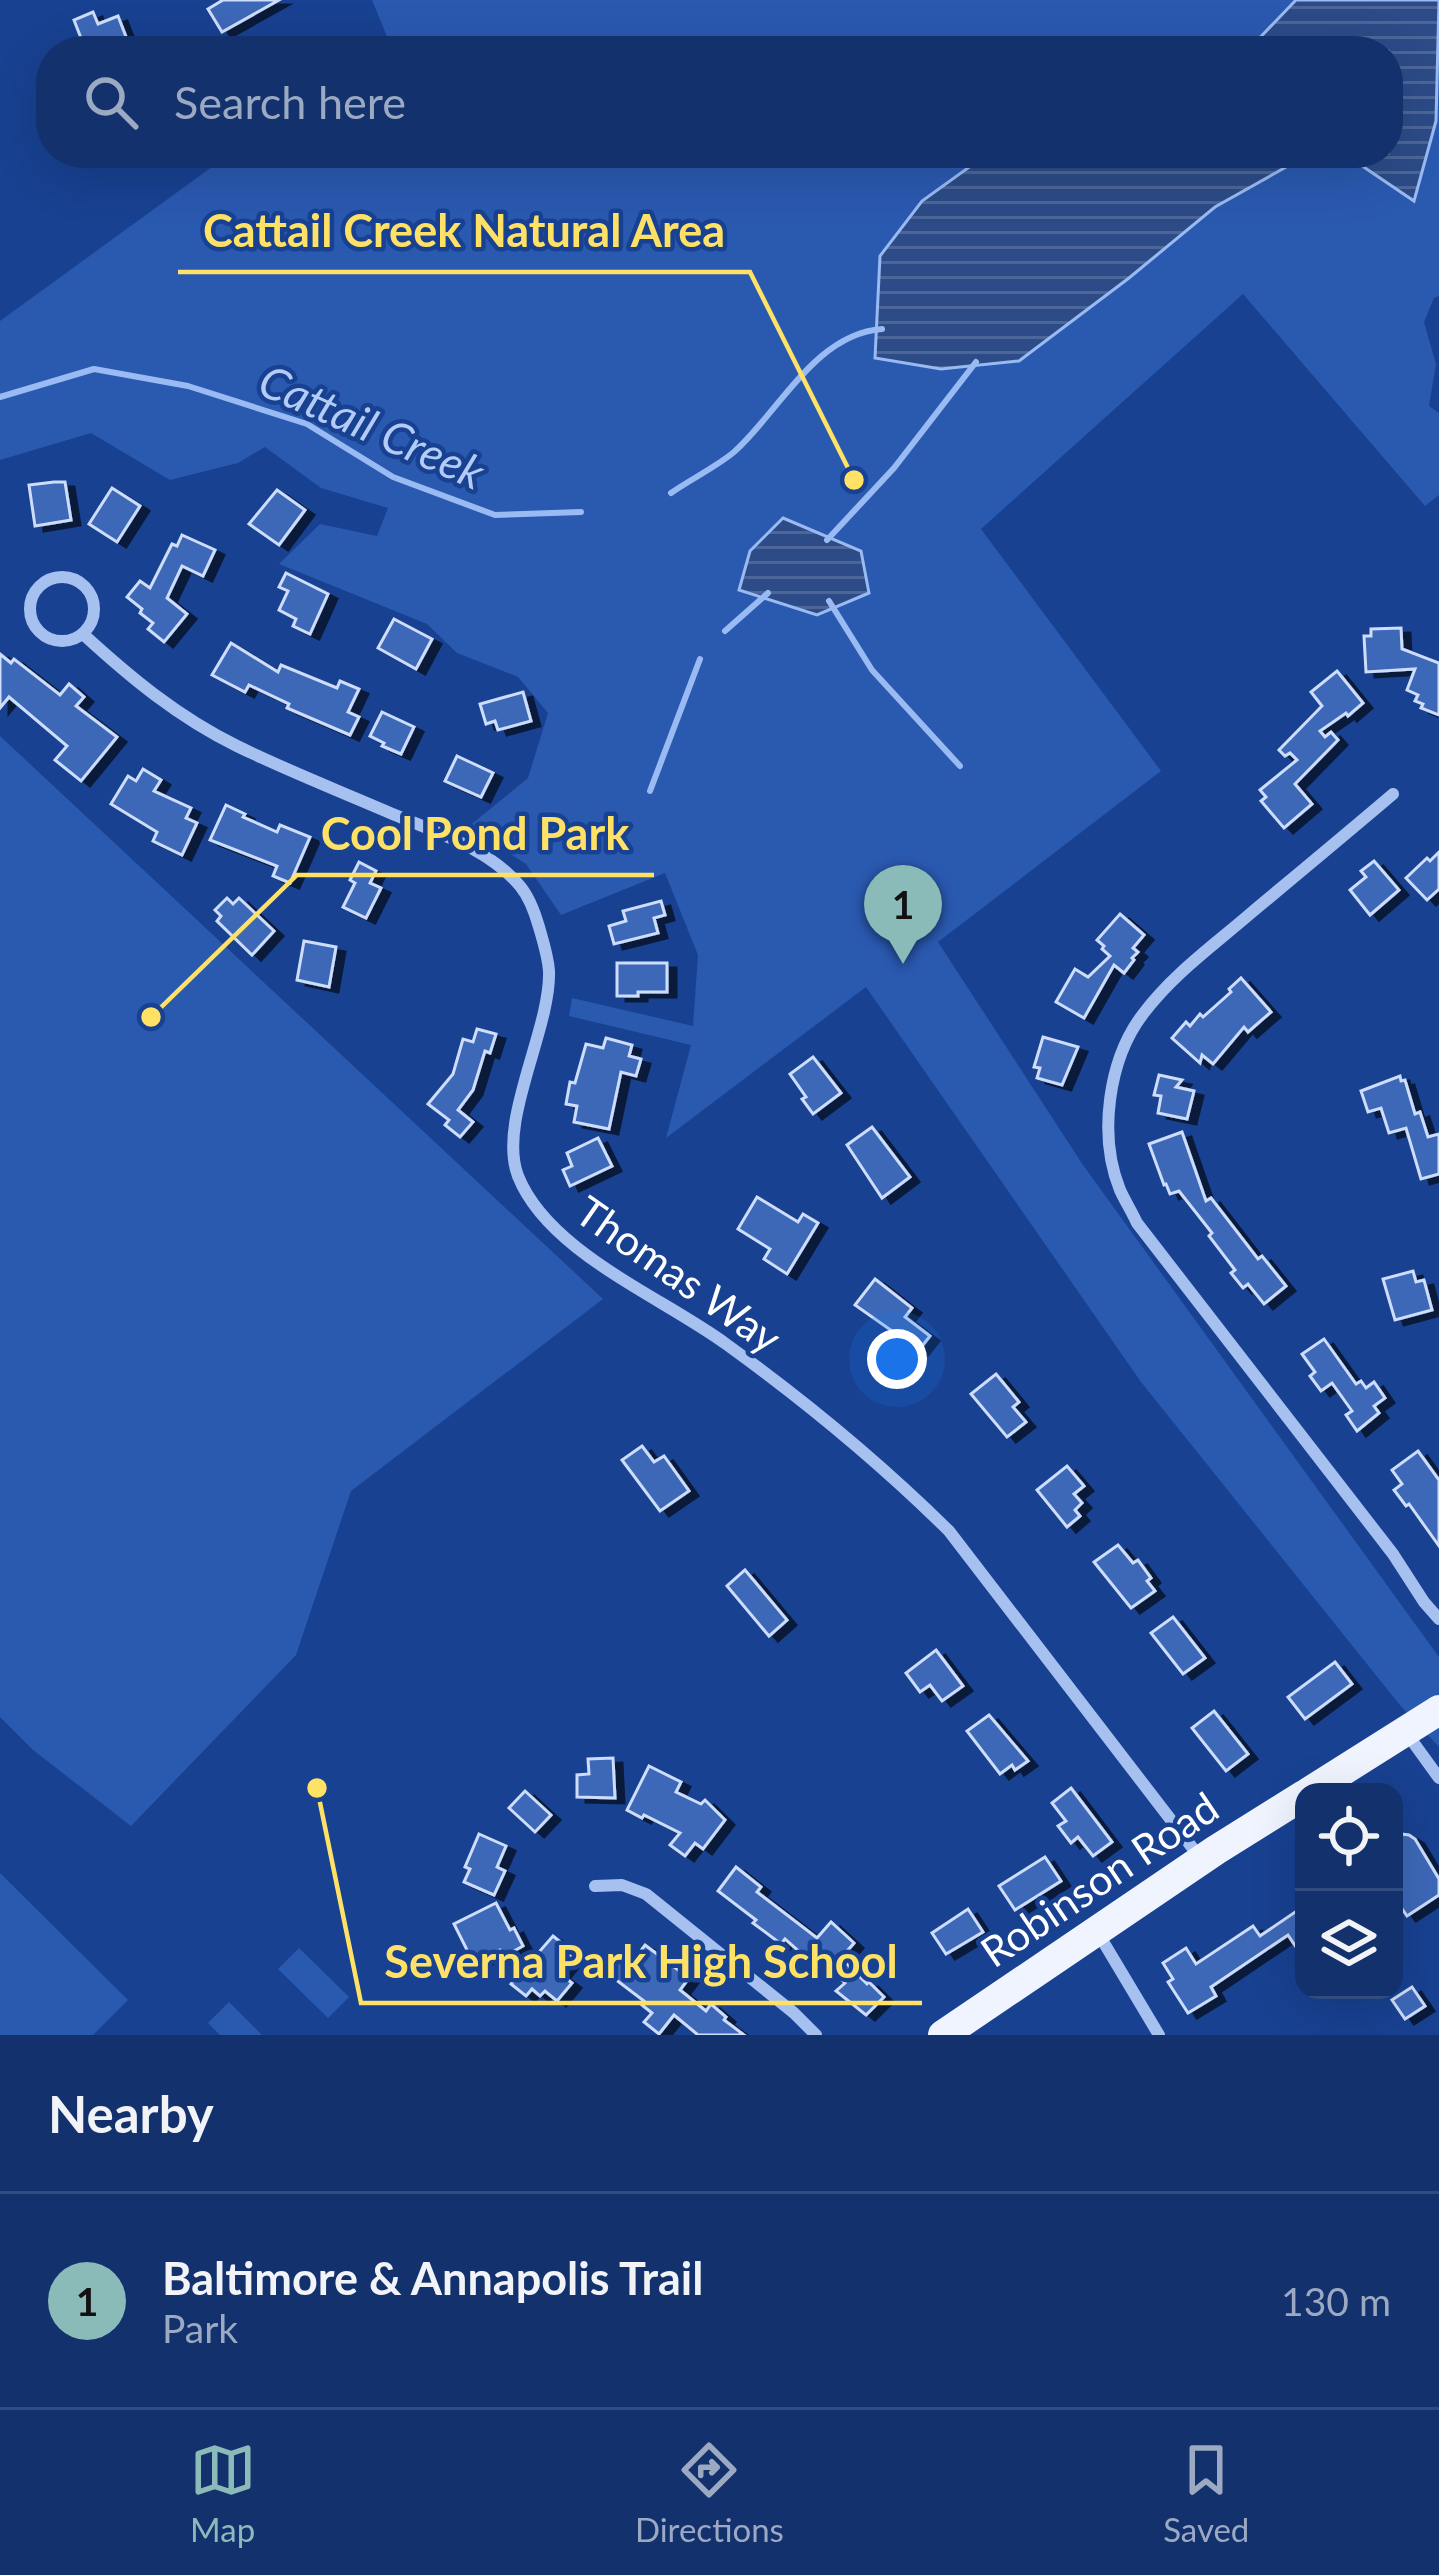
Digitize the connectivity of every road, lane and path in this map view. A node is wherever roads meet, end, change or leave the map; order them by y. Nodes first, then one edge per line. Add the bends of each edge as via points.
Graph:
1 (83, 634) junction
2 (1393, 794) dead end
3 (1439, 1619) edge
4 (1439, 1710) edge
5 (1405, 1731) junction
6 (1439, 1778) edge
7 (1324, 1783) edge
8 (1295, 1802) edge
9 (1202, 1860) junction
10 (596, 1886) dead end
11 (1096, 1930) junction
12 (817, 2035) edge
13 (943, 2035) edge
14 (1159, 2035) edge

1 - 1 street via 94,616 86,587 71,578 45,582 30,608 36,628 56,641
1 - 9 street, Thomas Way via 195,723 478,851 520,886 549,969 513,1143 517,1173 541,1216 729,1346 949,1531
2 - 3 street via 1182,972 1140,1018 1114,1077 1110,1153 1138,1223
4 - 5 main road, Robinson Road
5 - 6 street
5 - 7 main road, Robinson Road
8 - 9 main road, Robinson Road
9 - 11 main road, Robinson Road
10 - 12 street via 646,1894
11 - 13 main road, Robinson Road
11 - 14 street

